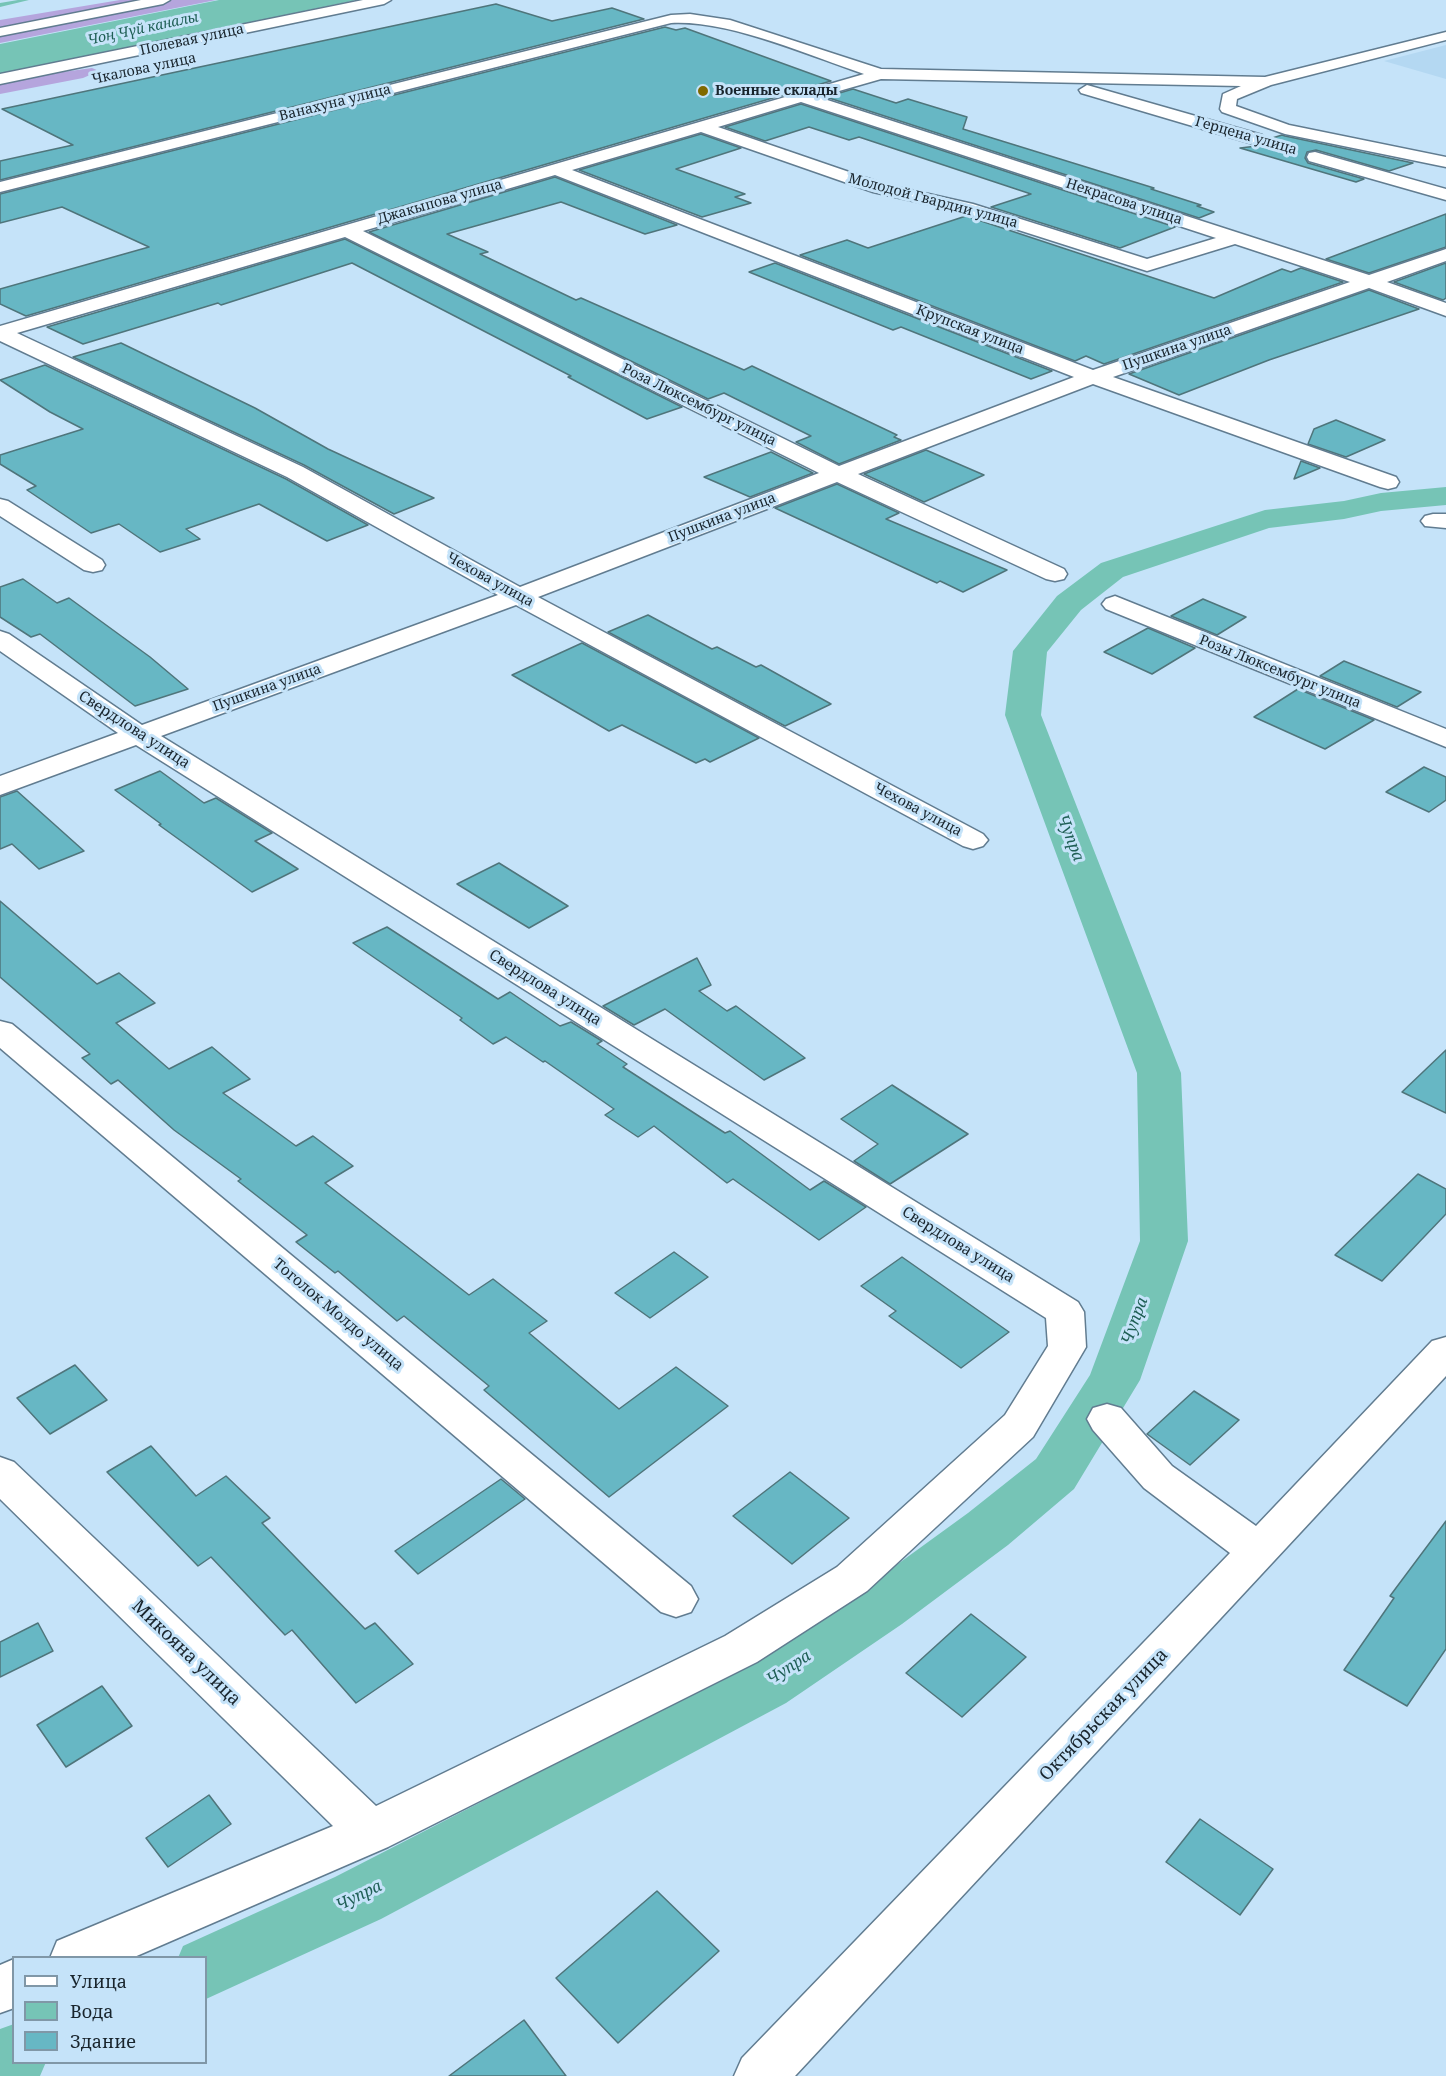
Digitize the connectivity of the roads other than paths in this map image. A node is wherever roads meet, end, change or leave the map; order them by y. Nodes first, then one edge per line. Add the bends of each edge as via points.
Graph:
1 (163, 0) edge
2 (384, 0) edge
3 (680, 2) dead end
4 (712, 20) junction
5 (250, 28) junction
6 (0, 32) edge
7 (1446, 36) edge
8 (188, 41) junction
9 (266, 43) dead end
10 (149, 64) dead end
11 (880, 74) junction
12 (1045, 78) junction
13 (0, 80) edge
14 (1265, 82) junction
15 (801, 97) junction
16 (701, 126) junction
17 (1274, 145) dead end
18 (1297, 151) dead end
19 (1446, 162) edge
20 (555, 169) junction
21 (0, 187) edge
22 (1446, 195) edge
23 (346, 230) junction
24 (1235, 238) junction
25 (1446, 255) edge
26 (1367, 281) junction
27 (1446, 310) edge
28 (0, 332) edge
29 (1093, 377) junction
30 (838, 474) junction
31 (1388, 482) dead end
32 (0, 506) edge
33 (93, 565) dead end
34 (1055, 574) dead end
35 (518, 596) junction
36 (1114, 604) dead end
37 (0, 639) edge
38 (140, 735) junction
39 (1446, 739) edge
40 (0, 786) edge
41 (973, 840) dead end
42 (0, 1031) edge
43 (1446, 1352) edge
44 (1107, 1419) dead end
45 (0, 1473) edge
46 (1259, 1551) junction
47 (676, 1599) dead end
48 (371, 1832) junction
49 (80, 1956) edge
50 (760, 2076) edge

1 - 6 street
2 - 5 street, Полевая улица
3 - 4 street
4 - 11 street
4 - 21 street, Ванахуна улица via 671,19
5 - 8 street, Полевая улица
5 - 9 street
7 - 14 street
8 - 10 street
8 - 13 street, Полевая улица
11 - 12 street
11 - 15 street, Джакыпова улица
12 - 14 street
12 - 17 street, Герцена улица
14 - 19 street via 1229,97 1228,109 1285,129
15 - 16 street, Джакыпова улица
15 - 24 street, Некрасова улица
16 - 20 street, Джакыпова улица
16 - 24 street, Молодой Гвардии улица via 879,189 967,208 1147,265
18 - 22 street, Герцена улица
20 - 23 street, Джакыпова улица
20 - 29 street, Крупская улица
23 - 28 street, Джакыпова улица
23 - 30 street, Роза Люксембург улица
24 - 26 street, Некрасова улица
25 - 26 street, Пушкина улица
26 - 27 street, Некрасова улица
26 - 29 street, Пушкина улица
28 - 35 street, Чехова улица via 295,472
29 - 30 street, Пушкина улица
29 - 31 street, Крупская улица
30 - 34 street, Роза Люксембург улица
30 - 35 street, Пушкина улица
32 - 33 street
35 - 38 street, Пушкина улица
35 - 41 street, Чехова улица
36 - 39 street, Розы Люксембург улица
37 - 38 street, Свердлова улица
38 - 40 street, Пушкина улица
38 - 48 street, Свердлова улица via 1065,1312 1067,1347 1018,1426 852,1579 741,1649
42 - 47 street, Тоголок Молдо улица
43 - 46 street, Октябрьская улица
44 - 46 street via 1158,1476
45 - 48 street, Микояна улица
46 - 50 street, Октябрьская улица
48 - 49 street

